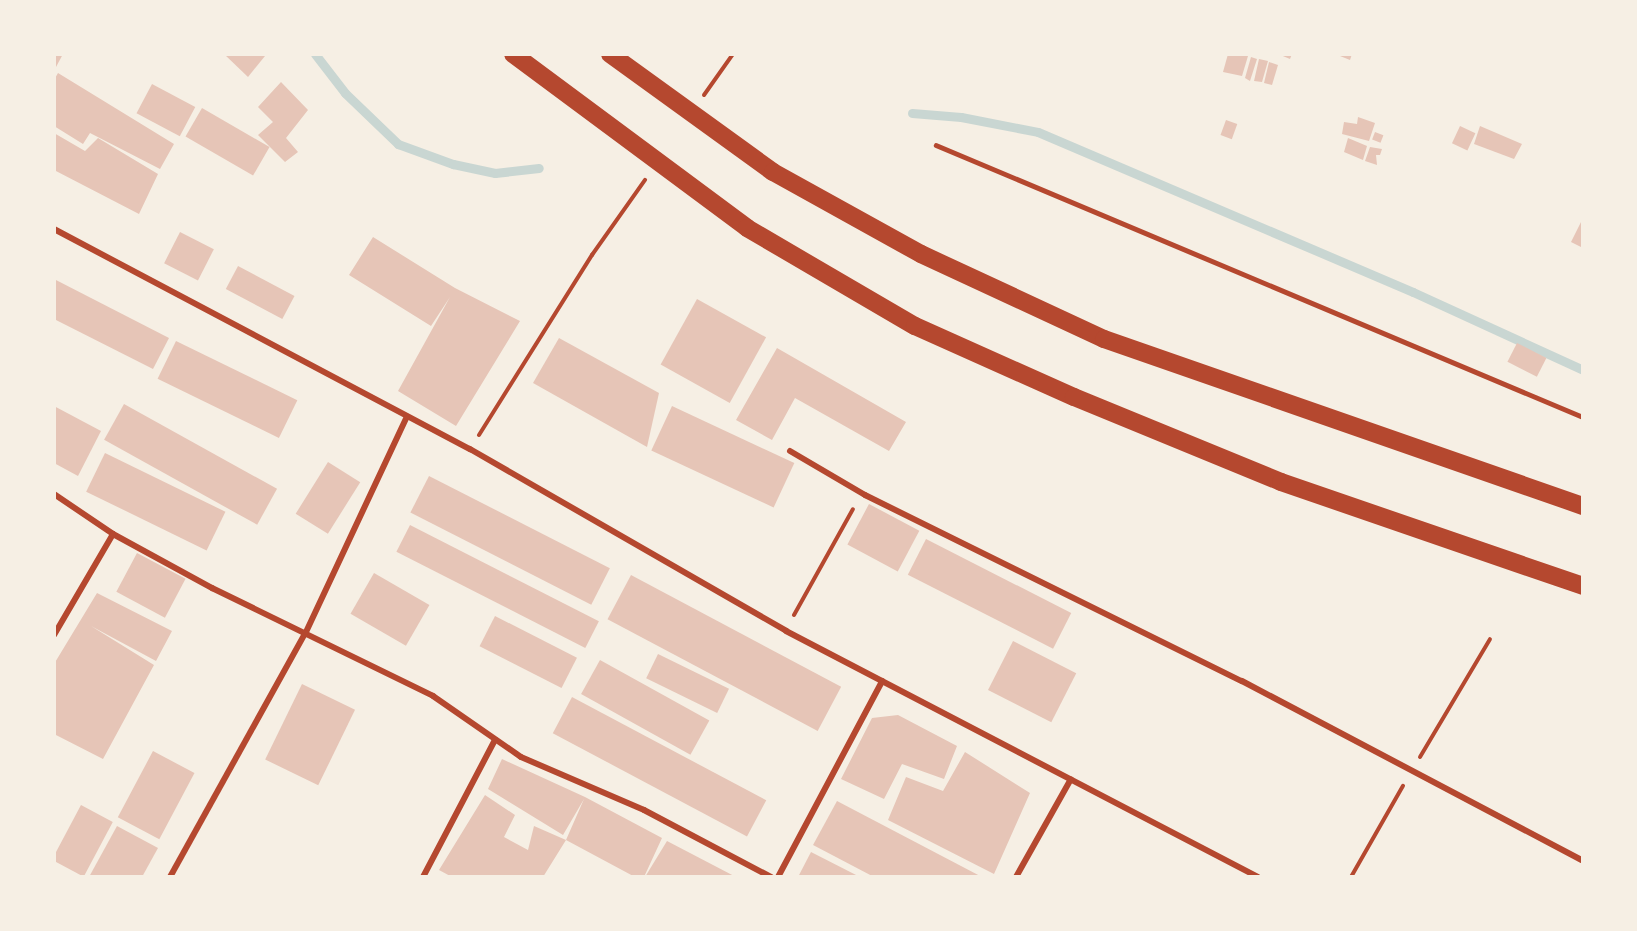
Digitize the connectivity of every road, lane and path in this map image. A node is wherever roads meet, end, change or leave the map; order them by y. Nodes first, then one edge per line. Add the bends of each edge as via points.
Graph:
1 (513, 54) edge
2 (610, 54) edge
3 (936, 145) dead end
4 (54, 229) edge
5 (592, 255) dead end
6 (406, 416) junction
7 (1583, 417) edge
8 (470, 449) junction
9 (790, 451) dead end
10 (54, 494) edge
11 (865, 495) junction
12 (1583, 506) edge
13 (113, 534) junction
14 (1583, 586) edge
15 (786, 631) junction
16 (306, 632) junction
17 (54, 635) edge
18 (882, 681) junction
19 (495, 740) junction
20 (1071, 779) junction
21 (1583, 861) edge
22 (170, 877) edge
23 (423, 877) edge
24 (771, 877) edge
25 (778, 877) edge
26 (1016, 877) edge
27 (1258, 877) edge

1 - 14 highway via 747,228 915,326 1281,482
2 - 12 highway via 773,172 921,254 1082,329 1257,395
3 - 7 lane
4 - 6 street
5 - 8 path
6 - 8 street
6 - 16 street
8 - 15 street
9 - 11 street
10 - 13 street
11 - 15 path
11 - 21 street via 1242,681
13 - 16 street
13 - 17 street
15 - 18 street
16 - 19 street via 433,696
16 - 22 street
18 - 20 street
18 - 25 street
19 - 23 street
19 - 24 street via 521,757 644,810
20 - 26 street
20 - 27 street

